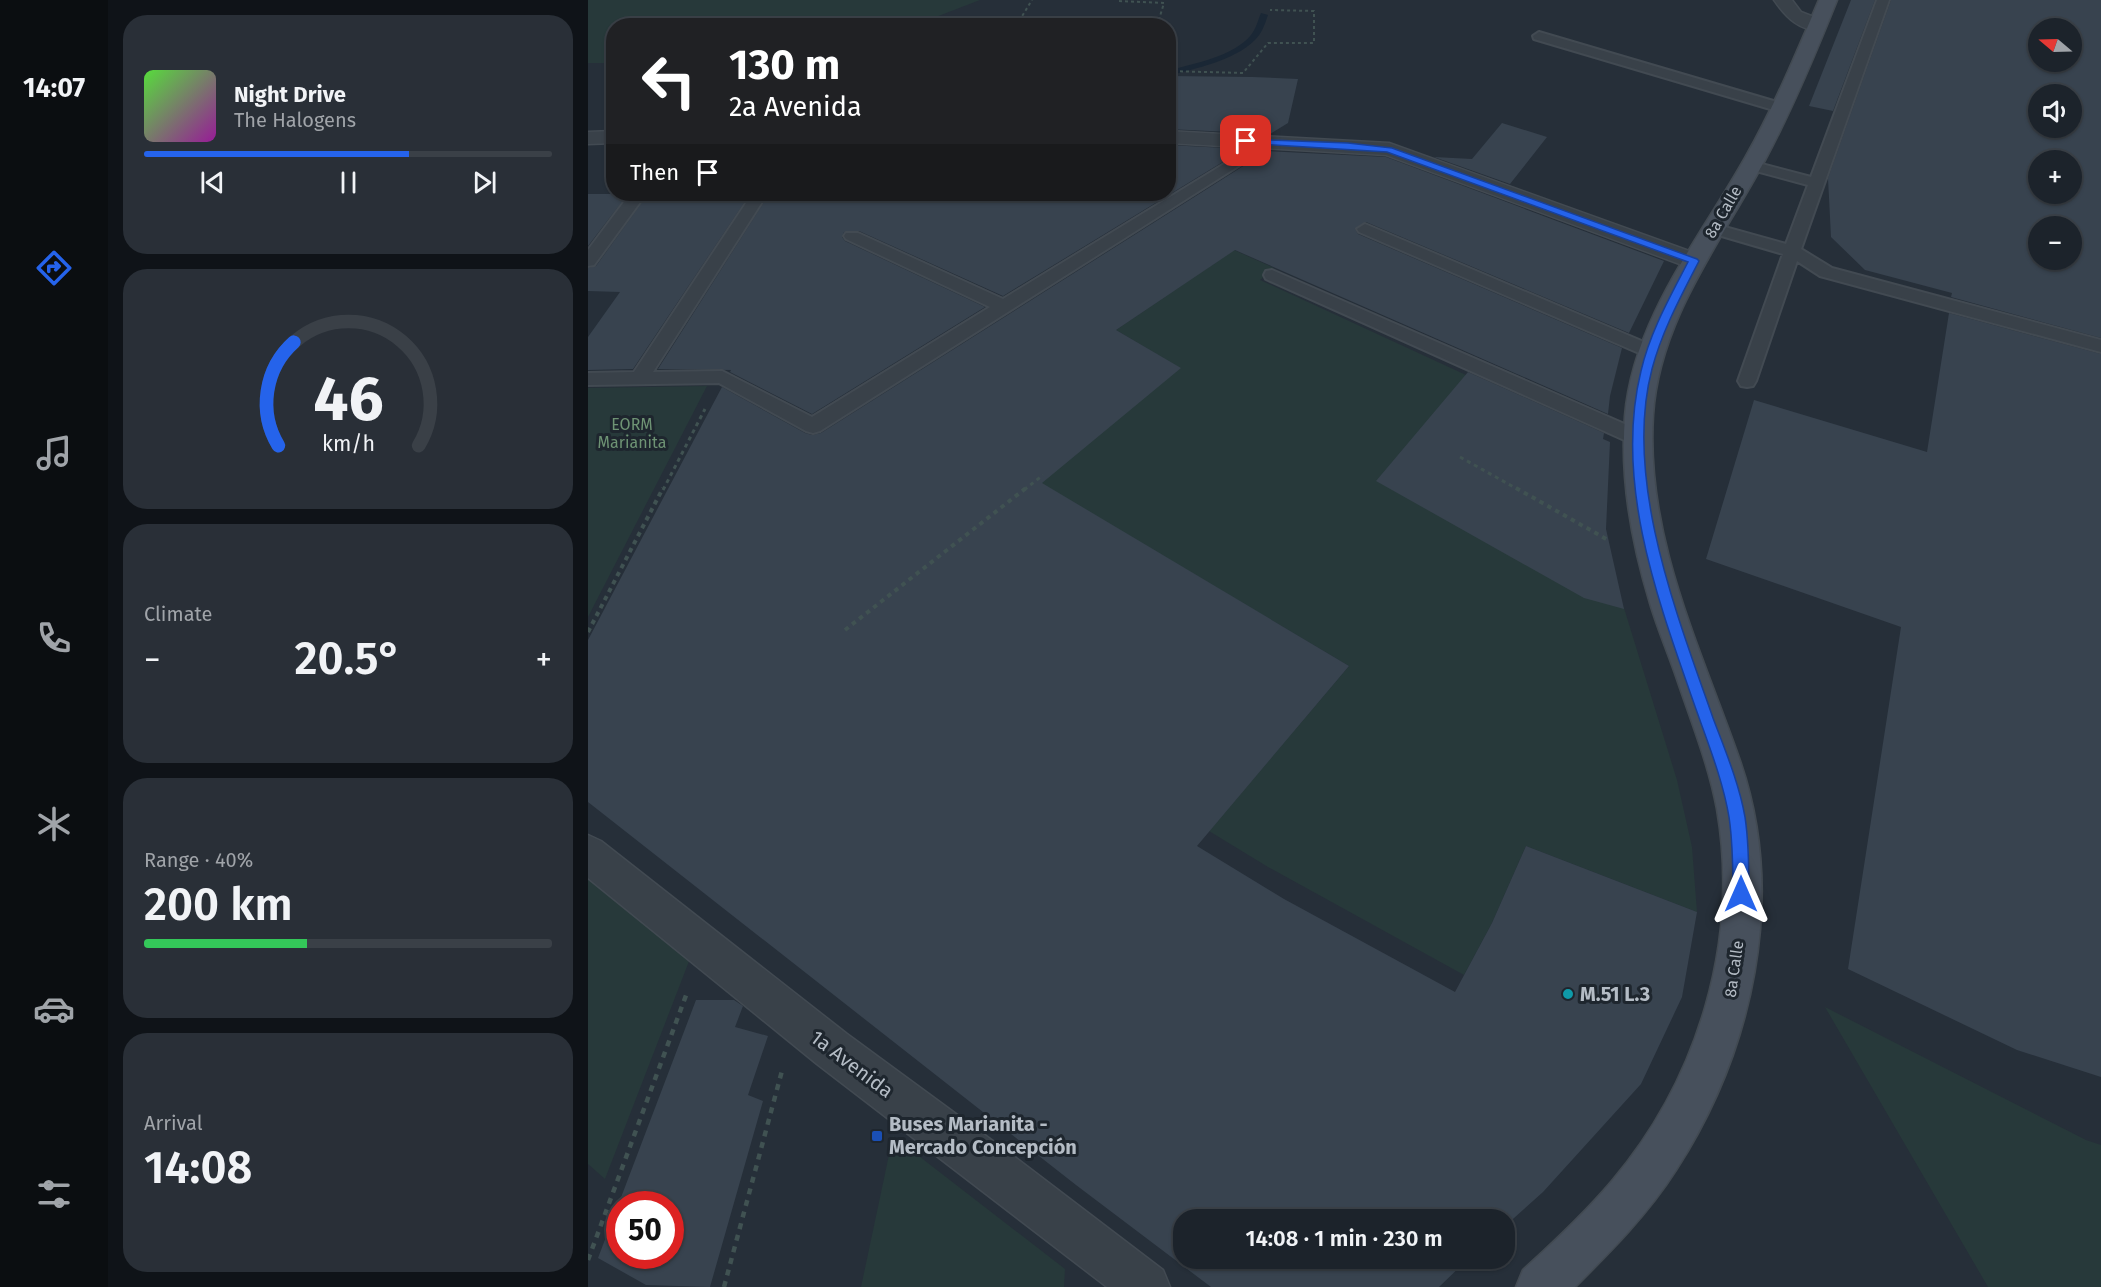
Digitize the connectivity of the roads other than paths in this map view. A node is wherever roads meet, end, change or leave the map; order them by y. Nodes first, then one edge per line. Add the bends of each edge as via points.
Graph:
1 (1783, 0) edge
2 (1883, 0) edge
3 (1822, 13) edge
4 (1539, 36) dead end
5 (1782, 108) junction
6 (606, 137) edge
7 (588, 138) edge
8 (1176, 138) edge
9 (1266, 142) junction
10 (1750, 165) junction
11 (1817, 183) junction
12 (1176, 198) edge
13 (633, 201) edge
14 (754, 201) edge
15 (1171, 201) edge
16 (1365, 229) dead end
17 (1714, 229) junction
18 (852, 236) dead end
19 (1792, 251) junction
20 (588, 261) edge
21 (1694, 261) junction
22 (1272, 275) dead end
23 (1003, 306) junction
24 (2101, 346) edge
25 (1652, 352) junction
26 (639, 378) junction
27 (588, 379) edge
28 (1747, 381) dead end
29 (1638, 438) junction
30 (588, 854) edge
31 (1134, 1277) edge
32 (1540, 1287) edge

1 - 3 street via 1794,16
2 - 11 lane
3 - 5 main road, 8a Calle
4 - 5 lane
5 - 10 main road, 8a Calle
6 - 7 street
8 - 9 street
9 - 12 lane
9 - 21 street via 1389,149
10 - 11 lane
10 - 17 main road, 8a Calle
11 - 19 lane
13 - 20 lane
14 - 26 lane
15 - 23 lane
16 - 25 lane
17 - 19 lane
17 - 21 main road, 8a Calle
18 - 23 lane
19 - 24 lane via 1826,272
19 - 28 lane
21 - 25 main road, 8a Calle
22 - 29 lane
23 - 26 lane via 813,426 722,377
25 - 29 main road, 8a Calle via 1643,388
26 - 27 lane
29 - 32 main road, 8a Calle via 1644,504 1662,592 1737,815 1741,847 1737,958 1731,998 1704,1077 1656,1158 1599,1229
30 - 31 street, 1a Avenida via 795,1020

